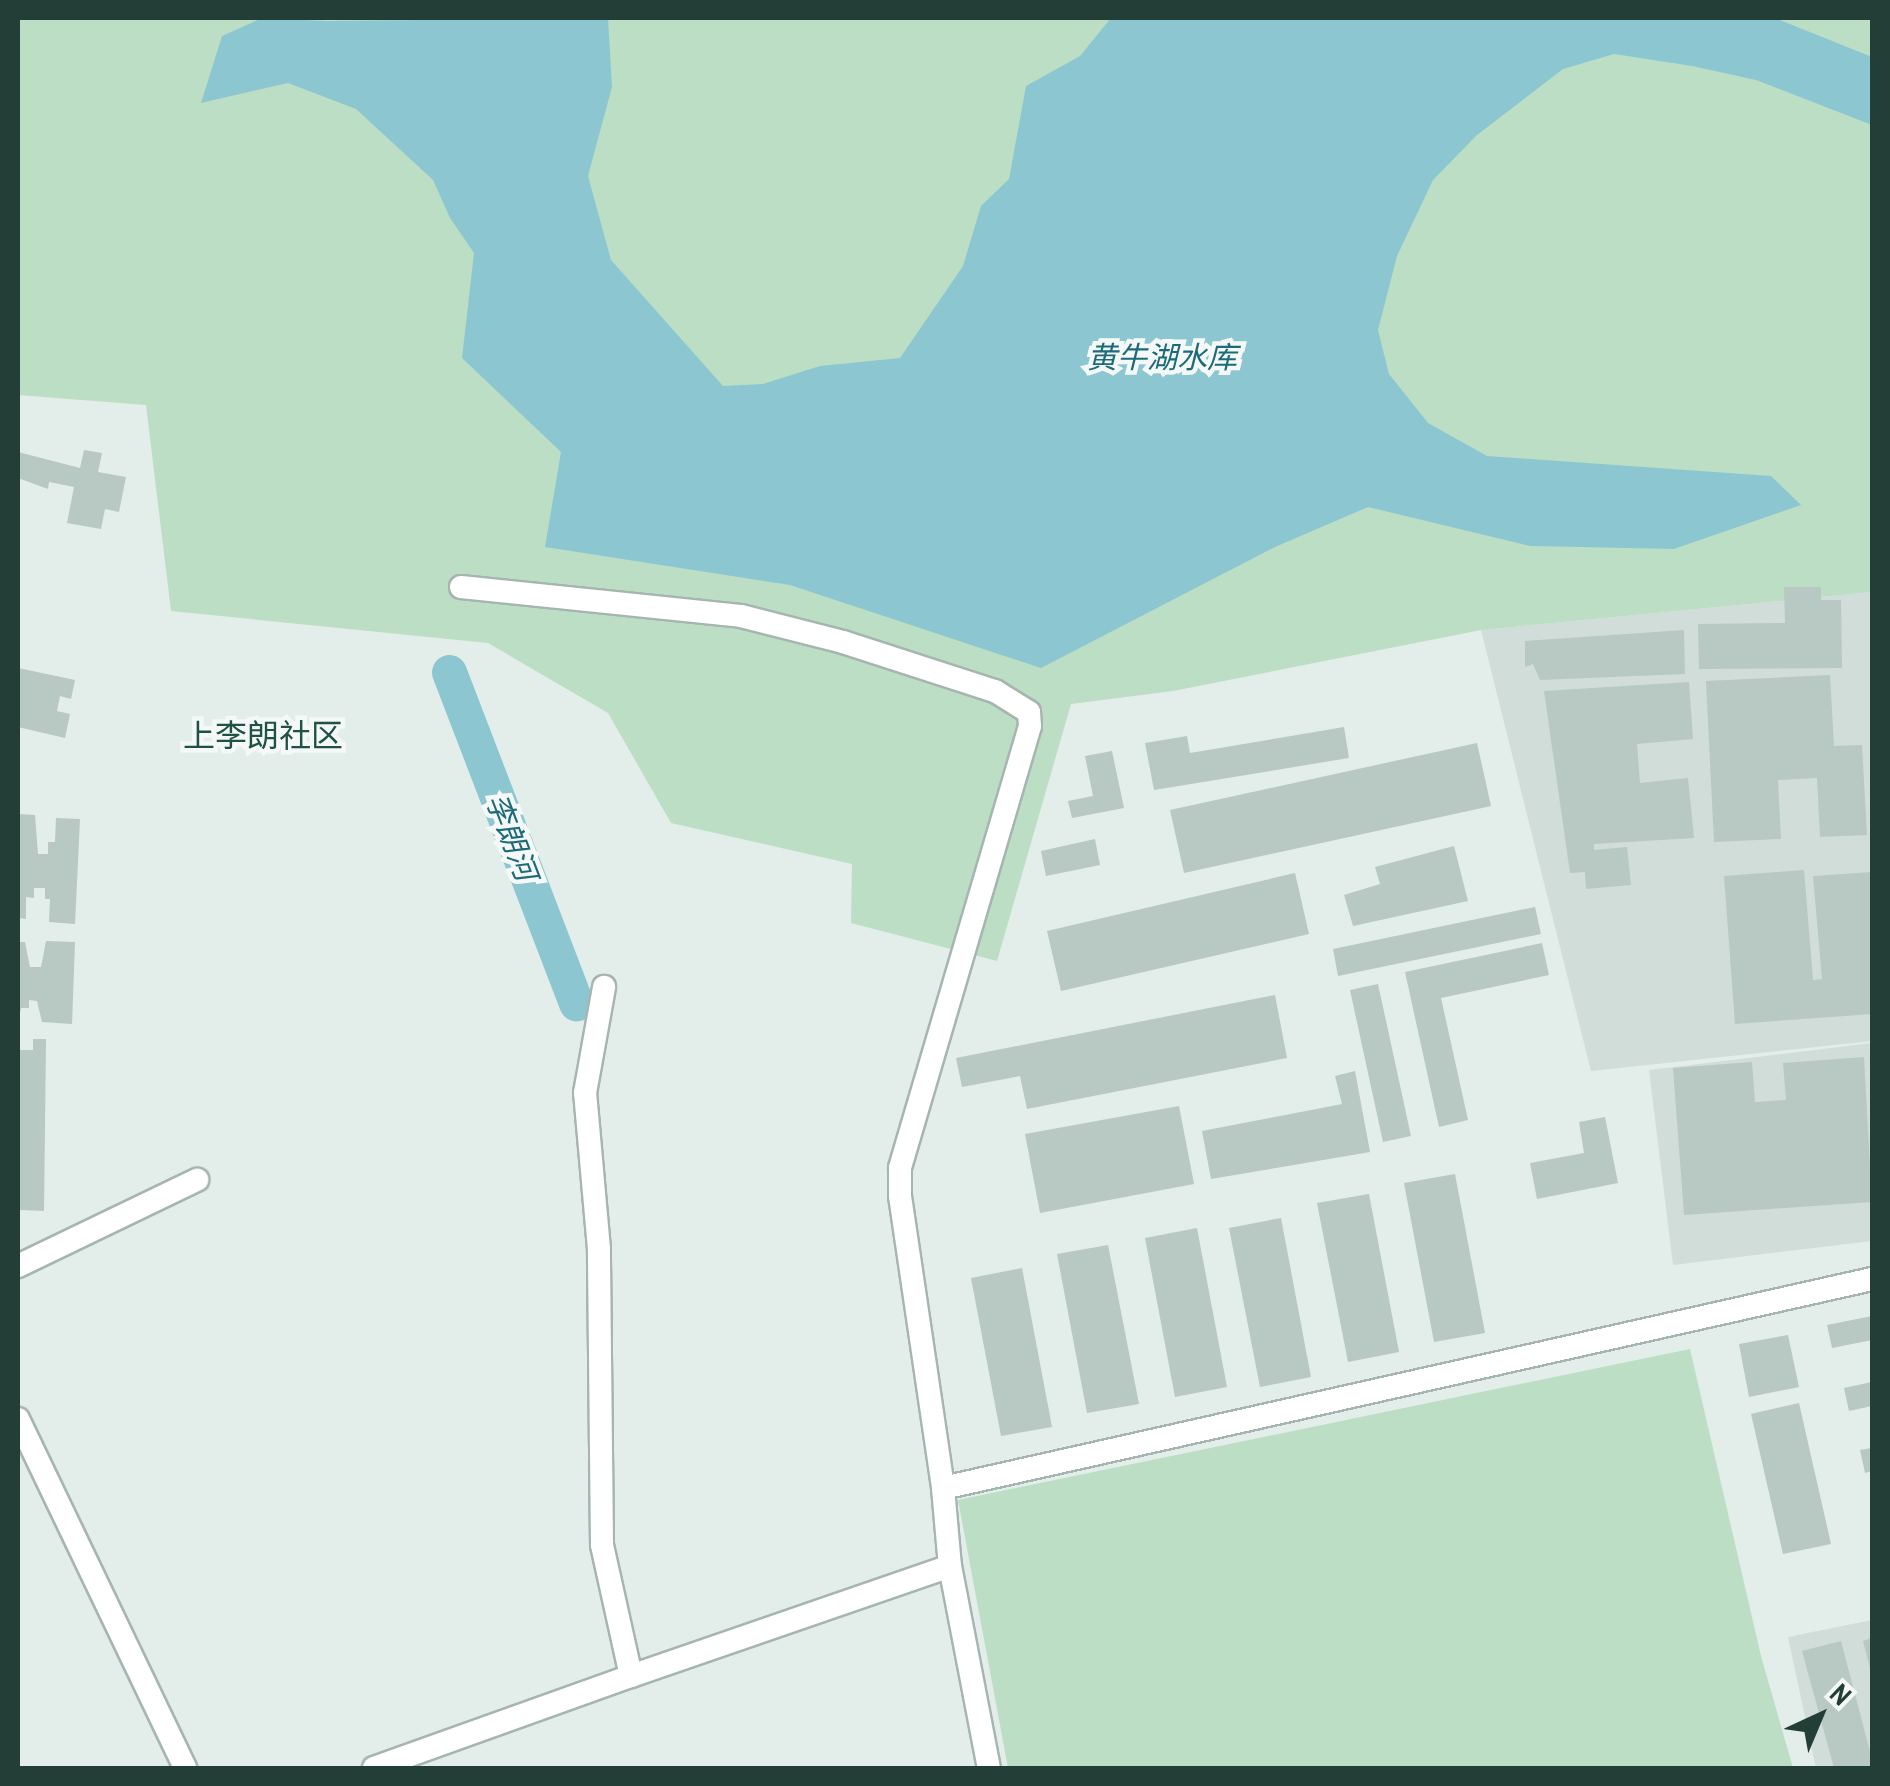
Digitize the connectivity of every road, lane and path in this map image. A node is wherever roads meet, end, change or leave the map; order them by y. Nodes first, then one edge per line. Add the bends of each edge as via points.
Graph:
1 (462, 587) dead end
2 (604, 987) dead end
3 (197, 1180) dead end
4 (18, 1266) edge
5 (1872, 1278) edge
6 (18, 1419) edge
7 (943, 1488) junction
8 (950, 1566) junction
9 (631, 1676) junction
10 (185, 1768) edge
11 (374, 1768) edge
12 (989, 1768) edge

1 - 7 street via 741,616 995,691 1029,712 900,1168
2 - 9 street via 585,1093 599,1249 602,1546
3 - 4 street
5 - 7 street
6 - 10 street
7 - 8 street
8 - 9 street
8 - 12 street
9 - 11 street

